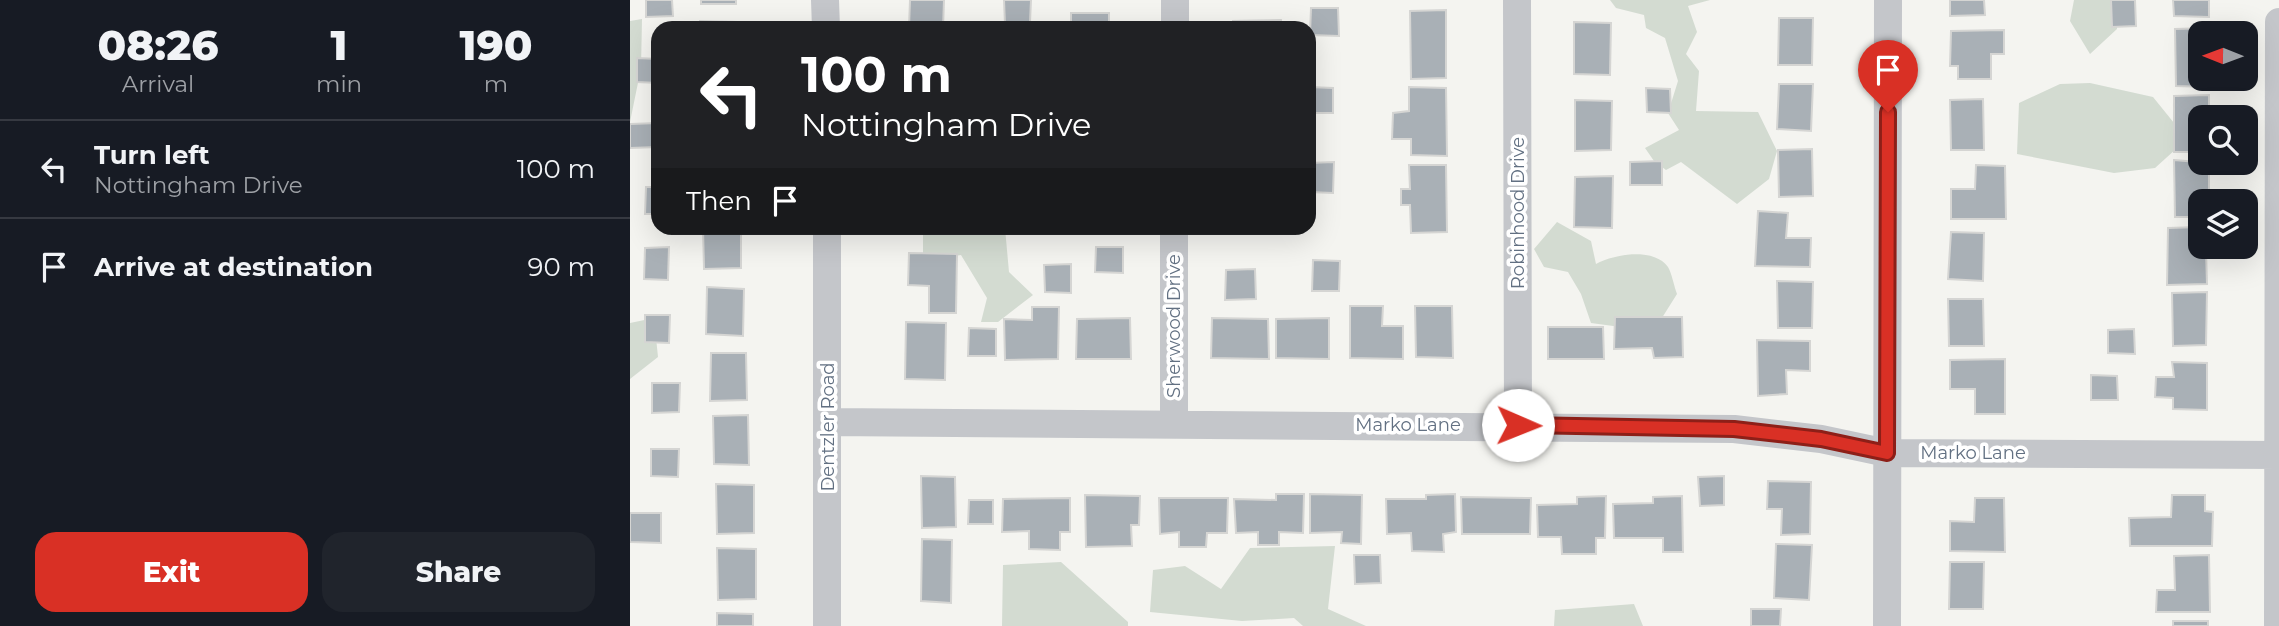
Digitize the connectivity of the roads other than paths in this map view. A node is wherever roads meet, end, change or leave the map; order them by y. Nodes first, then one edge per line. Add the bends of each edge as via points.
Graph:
1 (825, 0) edge
2 (1175, 0) edge
3 (1517, 0) edge
4 (1888, 0) edge
5 (826, 21) edge
6 (1175, 21) edge
7 (2279, 22) edge
8 (827, 235) edge
9 (1174, 235) edge
10 (829, 422) junction
11 (1174, 424) junction
12 (1518, 425) junction
13 (1887, 453) junction
14 (2278, 455) edge
15 (827, 626) edge
16 (1887, 626) edge
17 (2278, 626) edge

1 - 5 street
2 - 6 street
3 - 12 street, Robinhood Drive
4 - 13 street
7 - 14 street
8 - 10 street, Dentzler Road
9 - 11 street, Sherwood Drive
10 - 11 street, Marko Lane
10 - 15 street, Dentzler Road
11 - 12 street, Marko Lane
12 - 13 street, Marko Lane via 1734,429 1821,439
13 - 14 street, Marko Lane
13 - 16 street
14 - 17 street

